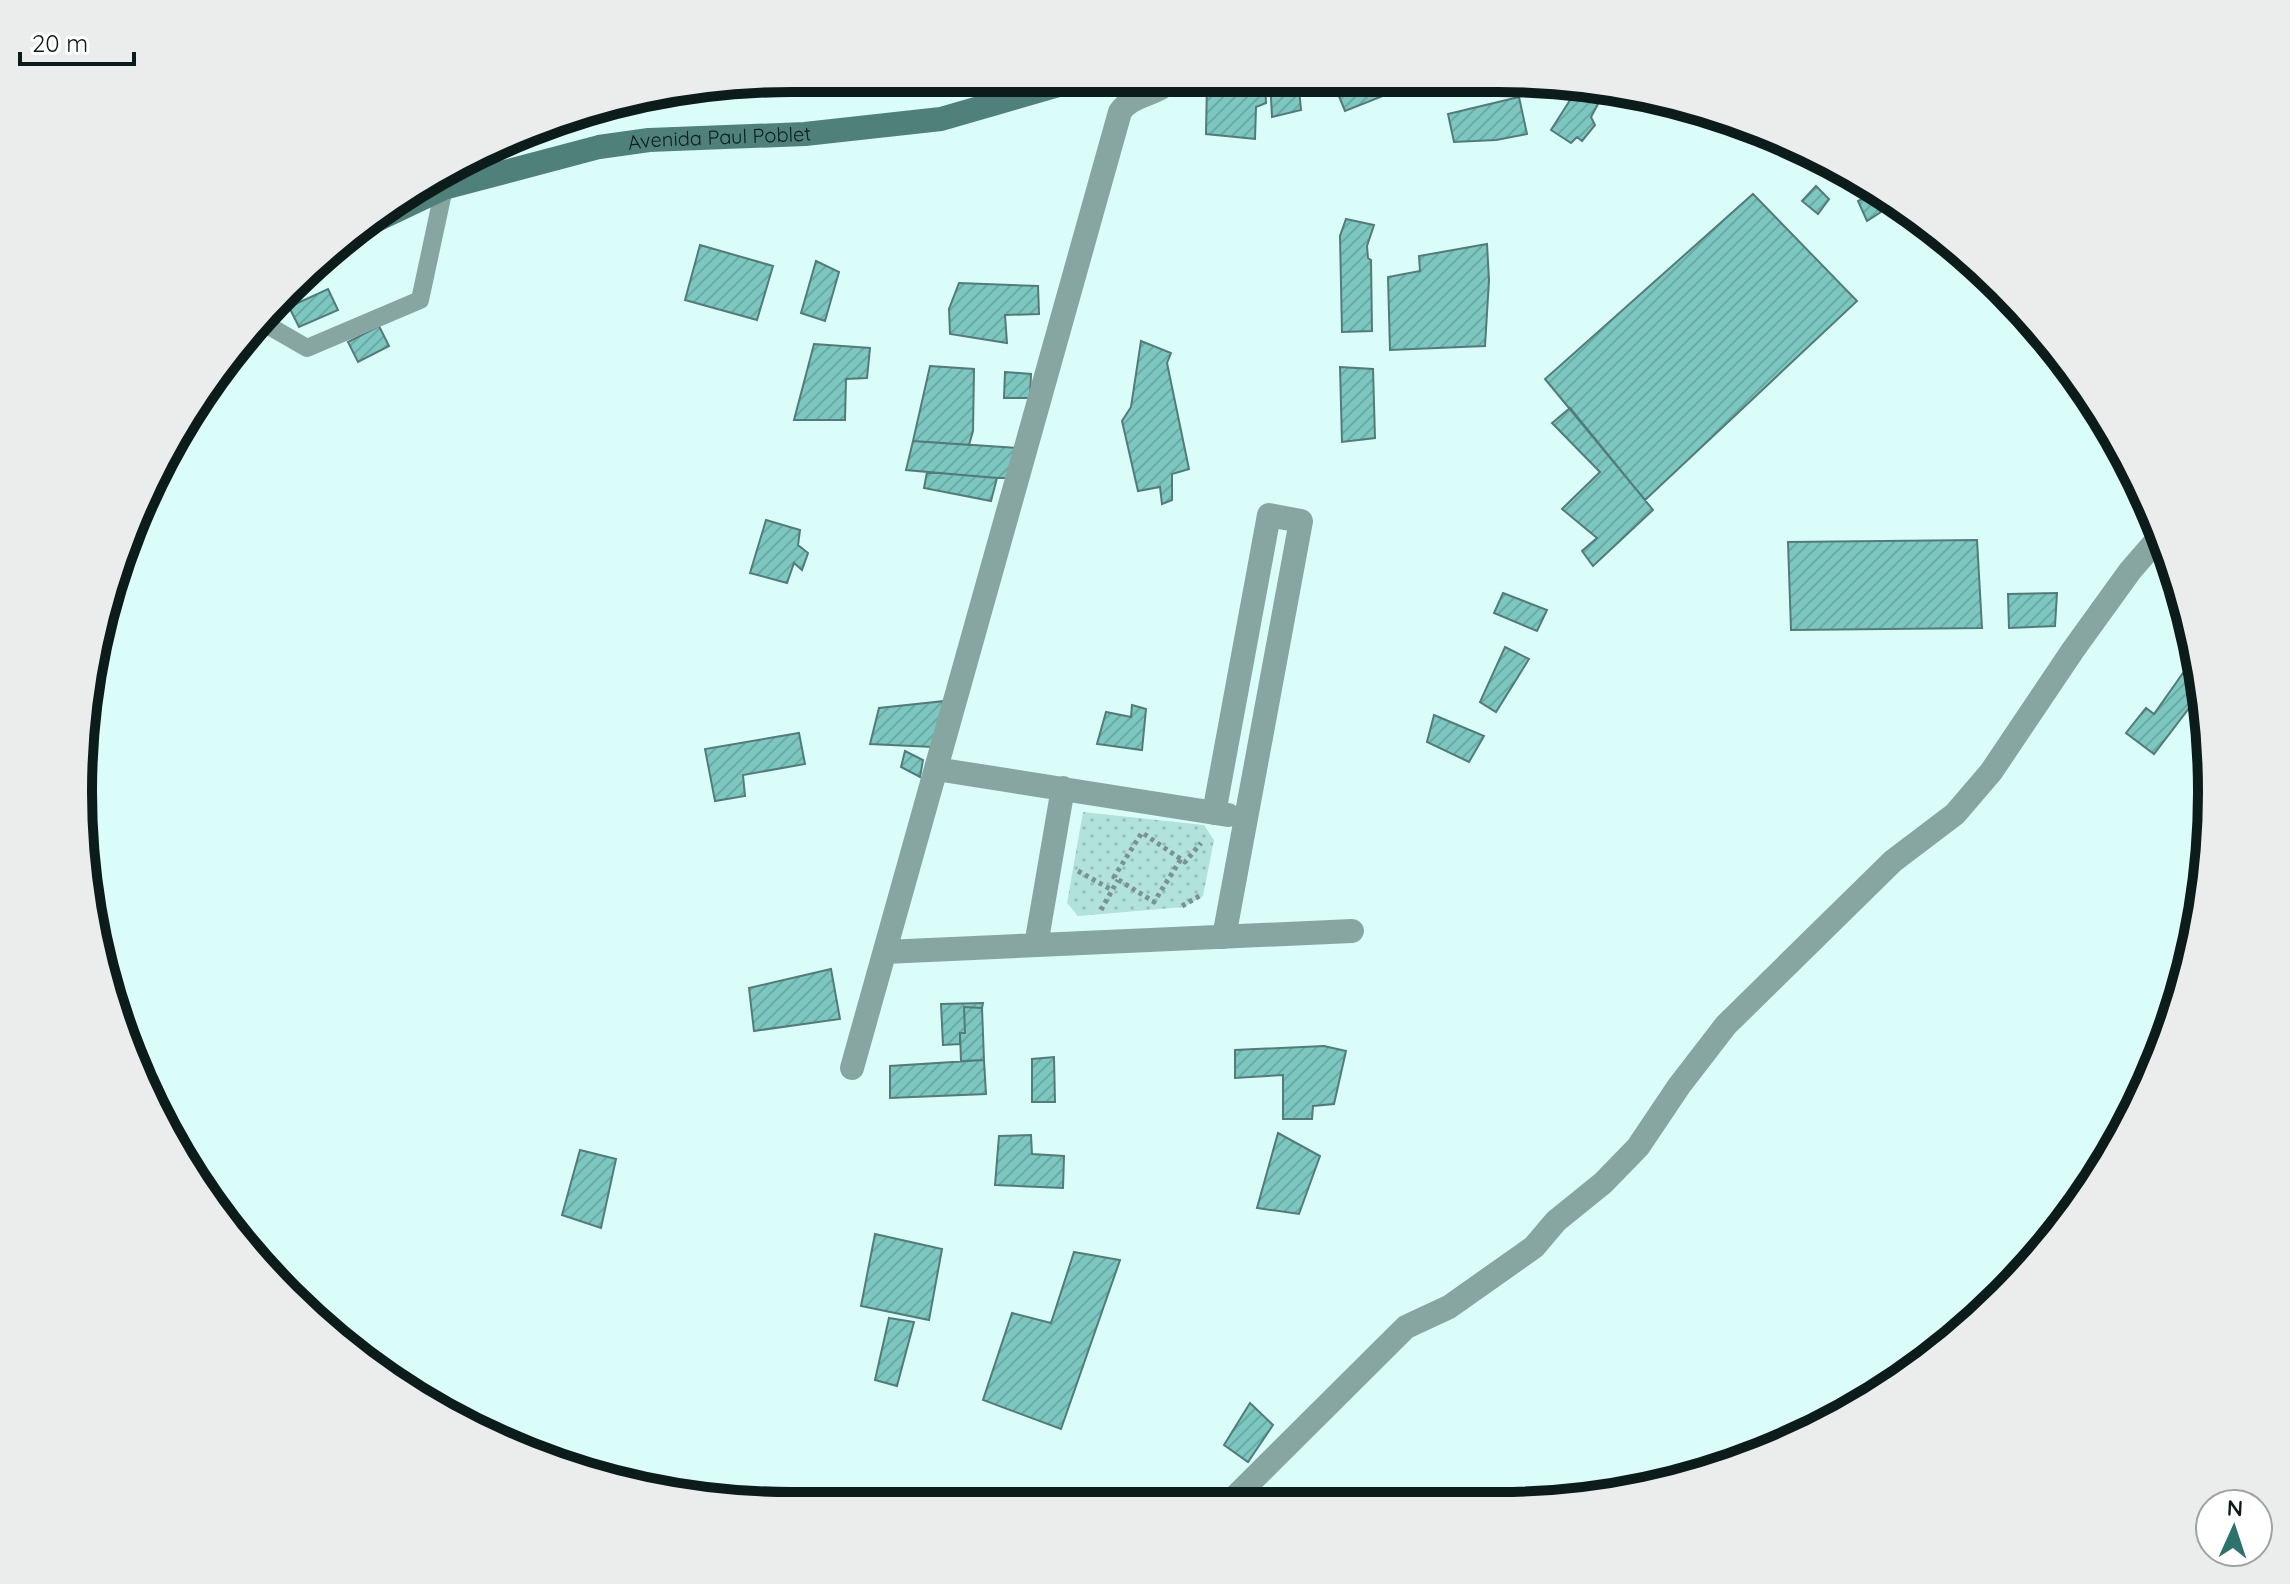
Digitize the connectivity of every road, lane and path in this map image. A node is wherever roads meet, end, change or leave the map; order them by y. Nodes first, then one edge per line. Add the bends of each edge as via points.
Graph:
1 (1035, 92) edge
2 (1154, 92) edge
3 (444, 188) junction
4 (421, 199) edge
5 (270, 326) edge
6 (2153, 545) edge
7 (936, 769) junction
8 (1063, 788) junction
9 (1246, 818) junction
10 (1211, 824) junction
11 (1131, 825) dead end
12 (1142, 833) junction
13 (1181, 859) junction
14 (1072, 880) dead end
15 (1118, 880) junction
16 (1204, 881) dead end
17 (1112, 890) junction
18 (1169, 907) dead end
19 (1113, 911) dead end
20 (1099, 912) junction
21 (1088, 913) dead end
22 (1352, 931) dead end
23 (1224, 937) junction
24 (1036, 945) junction
25 (885, 952) junction
26 (852, 1068) dead end
27 (1240, 1492) edge

1 - 3 main road, Avenida Paul Poblet via 941,119 599,147
2 - 7 street via 1120,112
3 - 4 main road, Avenida Paul Poblet
3 - 5 lane via 420,300 307,348
6 - 27 street via 1991,772 1955,814 1893,861 1726,1025 1638,1147 1534,1247 1449,1307 1406,1327
7 - 8 street
7 - 25 street
8 - 10 street
8 - 24 street
9 - 10 street
9 - 10 street via 1301,521 1269,515
9 - 23 street
10 - 13 path via 1185,862
11 - 12 path
12 - 13 path
12 - 15 path via 1114,877
13 - 15 path via 1154,902
14 - 17 path via 1074,869
15 - 17 path
16 - 18 path via 1201,895
17 - 20 path
19 - 20 path
20 - 21 path
22 - 23 street
23 - 24 street
24 - 25 street
25 - 26 street

